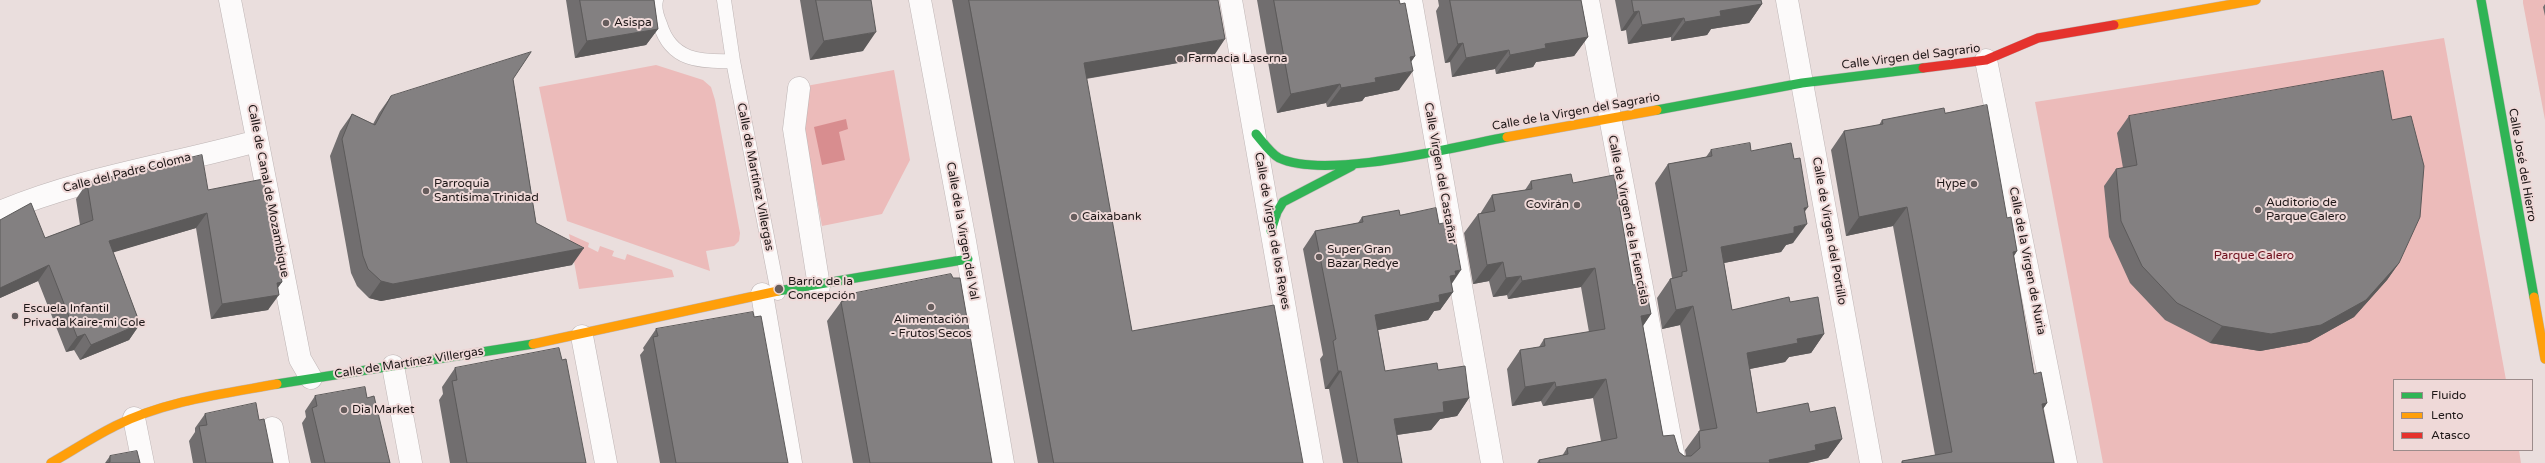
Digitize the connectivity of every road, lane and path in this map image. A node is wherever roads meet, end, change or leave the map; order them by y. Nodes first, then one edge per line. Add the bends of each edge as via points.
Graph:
1 (230, 0) edge
2 (656, 0) edge
3 (724, 0) edge
4 (920, 0) edge
5 (1231, 0) edge
6 (1411, 0) edge
7 (1588, 0) edge
8 (1787, 0) edge
9 (2256, 0) edge
10 (2481, 0) edge
11 (1986, 60) junction
12 (733, 62) junction
13 (1802, 83) junction
14 (799, 88) dead end
15 (1609, 117) junction
16 (1256, 134) junction
17 (257, 141) junction
18 (1435, 150) junction
19 (1355, 165) junction
20 (0, 212) edge
21 (1271, 231) junction
22 (968, 259) junction
23 (819, 286) junction
24 (770, 294) junction
25 (582, 336) junction
26 (2545, 359) edge
27 (393, 366) junction
28 (312, 378) junction
29 (134, 418) junction
30 (272, 428) dead end
31 (51, 463) edge
32 (143, 463) edge
33 (278, 463) edge
34 (411, 463) edge
35 (606, 463) edge
36 (791, 463) edge
37 (1003, 463) edge
38 (1312, 463) edge
39 (1492, 463) edge
40 (1675, 463) edge
41 (1871, 463) edge
42 (2066, 463) edge

1 - 17 street, Calle de Canal de Mozambique
2 - 12 lane via 663,36 682,54 691,60
3 - 12 lane, Calle de Martínez Villergas
4 - 22 street, Calle de la Virgen del Val
5 - 16 street, Calle de Virgen de los Reyes
6 - 18 street, Calle Virgen del Castañar
7 - 15 street, Calle de Virgen de la Fuencisla
8 - 13 street, Calle de Virgen del Portillo
9 - 11 street, Calle Virgen del Sagrario via 2038,38
10 - 26 street, Calle José del Hierro
11 - 13 street, Calle Virgen del Sagrario
11 - 42 street, Calle de la Virgen de Nuria
12 - 24 lane, Calle de Martínez Villergas
13 - 15 street, Calle de la Virgen del Sagrario
13 - 41 street, Calle de Virgen del Portillo
14 - 23 street via 794,129
15 - 18 street, Calle de la Virgen del Sagrario
15 - 40 street, Calle de Virgen de la Fuencisla
16 - 19 street, Calle de la Virgen del Sagrario via 1278,158 1307,164
16 - 21 street, Calle de Virgen de los Reyes
17 - 20 street, Calle del Padre Coloma via 105,177 38,196
17 - 28 street, Calle de Canal de Mozambique via 300,359
18 - 19 street, Calle de la Virgen del Sagrario
18 - 39 street, Calle Virgen del Castañar
19 - 21 street, Calle de la Virgen del Sagrario via 1311,188 1285,198 1276,211
21 - 38 street, Calle de Virgen de los Reyes
22 - 23 street, Calle de Martínez Villergas
22 - 37 street, Calle de la Virgen del Val
23 - 24 street, Calle de Martínez Villergas
24 - 25 street, Calle de Martínez Villergas
24 - 36 street
25 - 27 street, Calle de Martínez Villergas
25 - 35 street
27 - 28 street, Calle de Martínez Villergas
27 - 34 street
28 - 29 street, Calle de Martínez Villergas via 189,400
29 - 31 street, Calle de Martínez Villergas via 95,436
29 - 32 street
30 - 33 street

